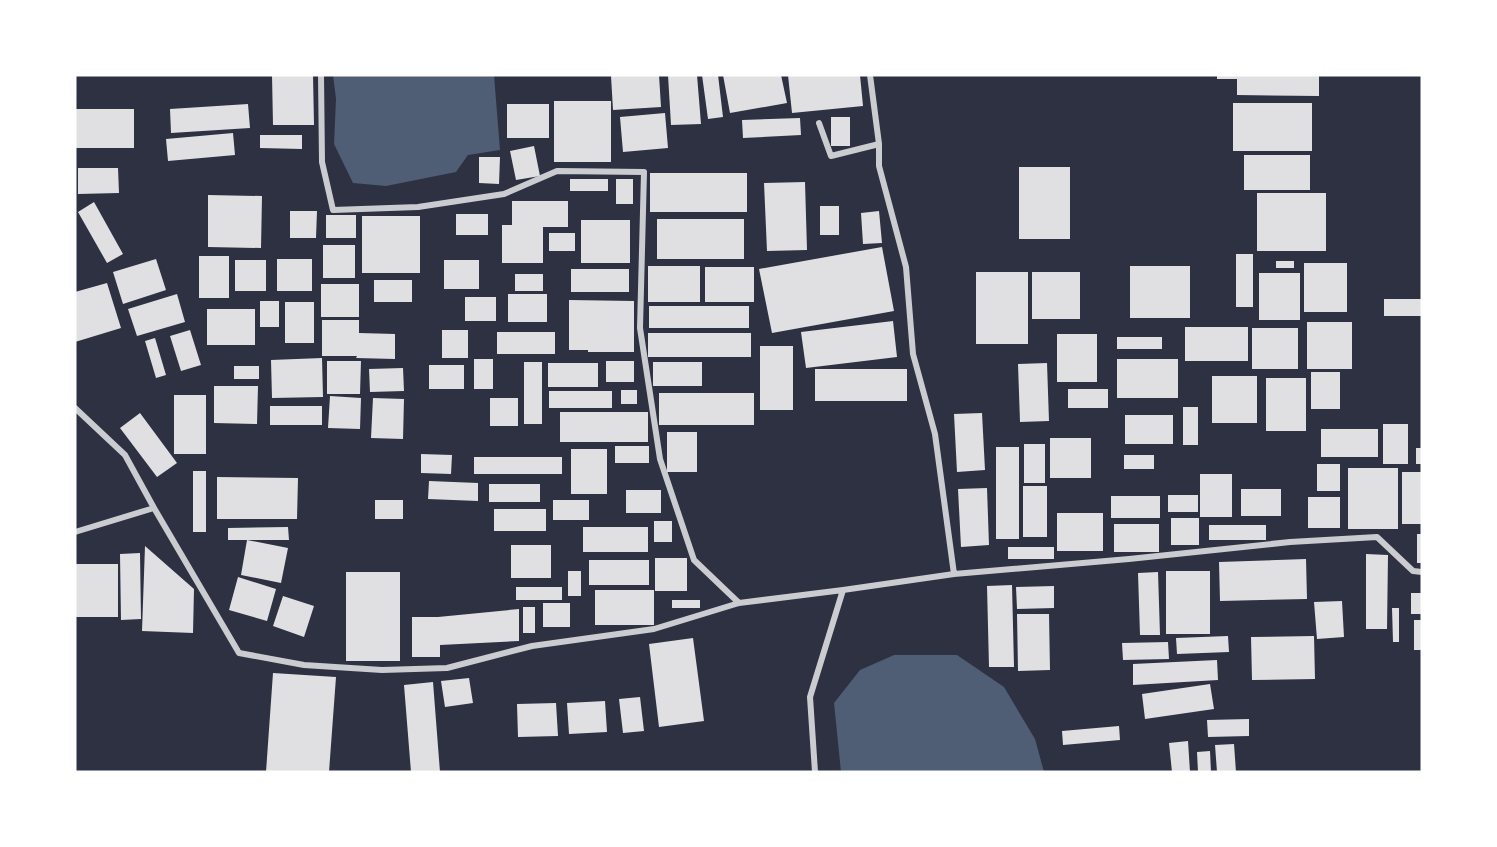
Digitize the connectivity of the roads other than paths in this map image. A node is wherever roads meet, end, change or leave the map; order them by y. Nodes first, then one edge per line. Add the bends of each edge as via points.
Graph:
1 (321, 75) edge
2 (870, 75) edge
3 (819, 123) dead end
4 (879, 144) junction
5 (75, 408) edge
6 (154, 508) junction
7 (75, 532) edge
8 (1422, 572) edge
9 (954, 574) junction
10 (843, 591) junction
11 (739, 603) junction
12 (814, 772) edge

1 - 11 street via 322,162 333,210 418,207 504,194 557,171 644,172 640,328 660,459 694,560
2 - 4 street
3 - 4 street via 831,156
4 - 9 street via 879,166 906,267 913,354 935,434
5 - 6 street via 125,455
6 - 7 street
6 - 11 street via 239,653 304,665 382,670 447,668 532,646 654,629
8 - 9 street via 1413,571 1377,537
9 - 10 street
10 - 11 street
10 - 12 street via 810,697

